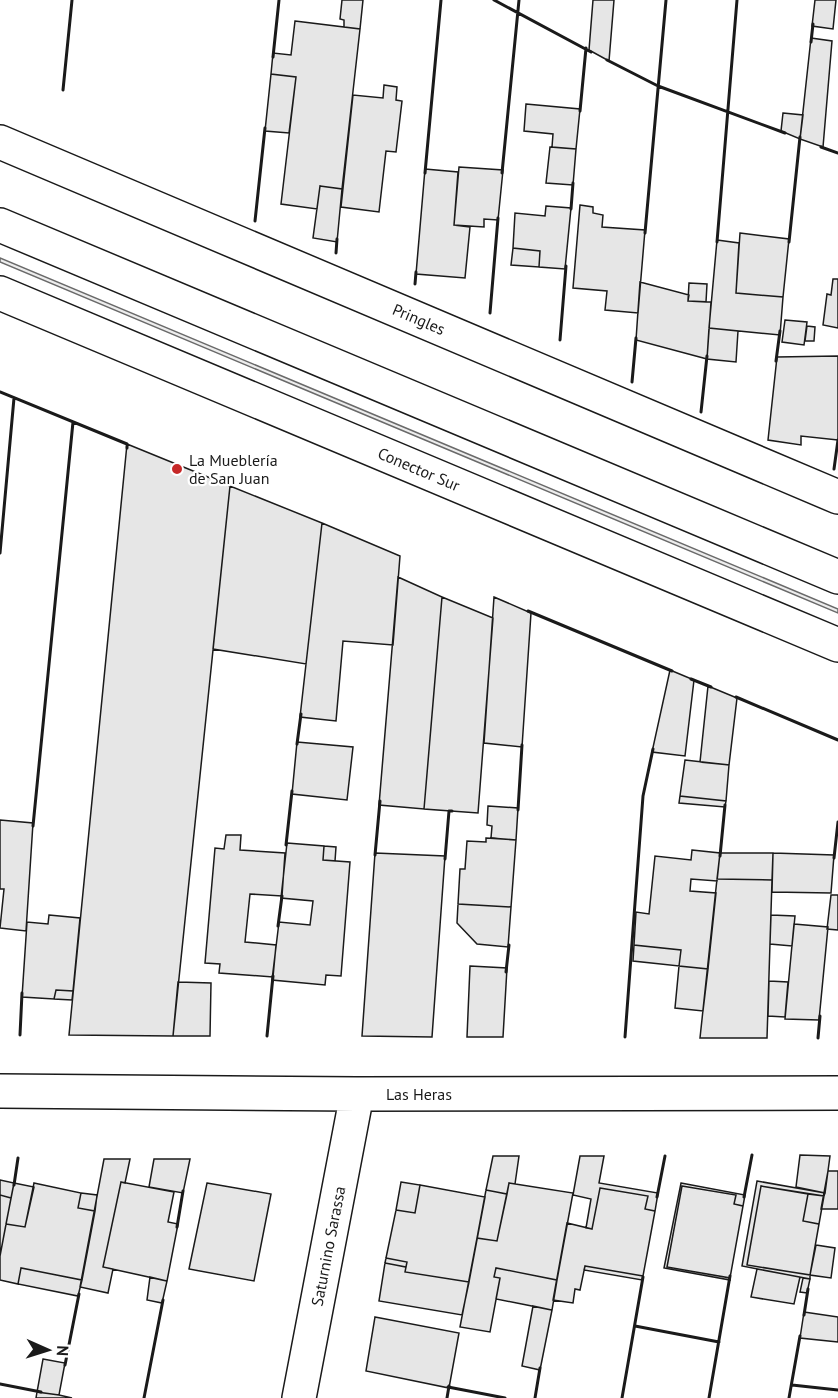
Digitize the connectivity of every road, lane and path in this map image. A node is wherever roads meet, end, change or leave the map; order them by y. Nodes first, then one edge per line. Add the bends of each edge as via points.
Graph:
1 (0, 142) edge
2 (0, 225) edge
3 (0, 293) edge
4 (838, 496) edge
5 (838, 577) edge
6 (838, 645) edge
7 (0, 1090) edge
8 (838, 1093) edge
9 (357, 1094) junction
10 (299, 1398) edge

1 - 4 street, Pringles
2 - 5 street
3 - 6 street, Conector Sur
7 - 9 street, Las Heras
8 - 9 street, Las Heras
9 - 10 street, Saturnino Sarassa

